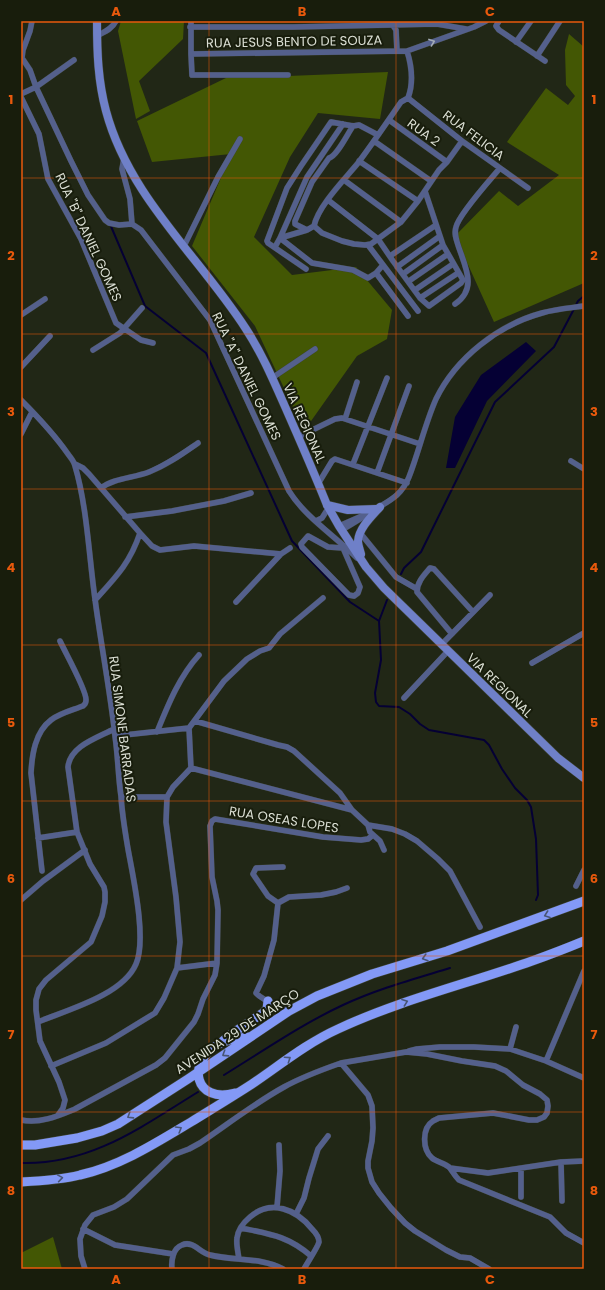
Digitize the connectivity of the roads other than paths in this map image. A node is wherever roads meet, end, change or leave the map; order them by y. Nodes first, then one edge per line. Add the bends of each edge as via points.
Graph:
1 (32, 21) edge
2 (97, 21) edge
3 (116, 21) edge
4 (486, 21) edge
5 (530, 21) edge
6 (560, 21) edge
7 (392, 23) edge
8 (498, 23) edge
9 (190, 24) edge
10 (467, 29) junction
11 (97, 36) junction
12 (516, 42) junction
13 (397, 51) junction
14 (407, 51) junction
15 (191, 54) junction
16 (536, 56) junction
17 (74, 60) dead end
18 (545, 61) dead end
19 (288, 76) dead end
20 (36, 87) junction
21 (21, 95) edge
22 (408, 98) junction
23 (389, 120) junction
24 (343, 124) junction
25 (353, 126) junction
26 (378, 135) junction
27 (240, 139) dead end
28 (374, 141) junction
29 (462, 141) junction
30 (124, 158) junction
31 (359, 161) junction
32 (447, 162) junction
33 (500, 168) junction
34 (344, 180) junction
35 (432, 181) junction
36 (528, 188) dead end
37 (425, 191) junction
38 (328, 200) junction
39 (418, 201) junction
40 (400, 222) junction
41 (132, 224) junction
42 (436, 225) junction
43 (314, 226) junction
44 (307, 230) junction
45 (440, 236) junction
46 (280, 238) junction
47 (378, 238) junction
48 (368, 245) junction
49 (443, 245) junction
50 (184, 246) junction
51 (275, 247) junction
52 (448, 254) junction
53 (390, 256) junction
54 (453, 264) junction
55 (383, 265) junction
56 (397, 267) junction
57 (306, 269) dead end
58 (376, 273) junction
59 (458, 273) junction
60 (403, 274) junction
61 (409, 281) junction
62 (415, 290) junction
63 (420, 298) junction
64 (45, 299) dead end
65 (455, 304) dead end
66 (584, 306) edge
67 (142, 308) dead end
68 (418, 312) dead end
69 (21, 315) edge
70 (408, 316) dead end
71 (124, 329) junction
72 (50, 336) dead end
73 (153, 343) dead end
74 (315, 349) dead end
75 (93, 350) dead end
76 (21, 367) edge
77 (272, 378) junction
78 (387, 378) dead end
79 (358, 382) dead end
80 (409, 386) dead end
81 (21, 400) edge
82 (32, 412) junction
83 (343, 419) junction
84 (368, 427) junction
85 (21, 434) edge
86 (391, 435) junction
87 (298, 437) junction
88 (198, 443) dead end
89 (420, 444) junction
90 (571, 461) dead end
91 (75, 464) junction
92 (353, 464) junction
93 (584, 469) edge
94 (377, 473) junction
95 (318, 484) junction
96 (406, 484) junction
97 (101, 488) junction
98 (251, 493) dead end
99 (328, 506) junction
100 (376, 509) junction
101 (125, 517) junction
102 (316, 521) junction
103 (341, 528) junction
104 (140, 533) junction
105 (360, 534) junction
106 (344, 547) junction
107 (290, 548) dead end
108 (281, 554) junction
109 (364, 564) junction
110 (417, 590) junction
111 (490, 595) dead end
112 (323, 598) dead end
113 (95, 600) junction
114 (236, 602) dead end
115 (473, 612) junction
116 (584, 633) edge
117 (452, 634) junction
118 (60, 641) dead end
119 (441, 645) junction
120 (448, 651) junction
121 (199, 655) dead end
122 (532, 663) dead end
123 (404, 698) dead end
124 (195, 721) junction
125 (189, 728) junction
126 (114, 729) junction
127 (156, 732) junction
128 (115, 736) junction
129 (191, 768) junction
130 (584, 778) edge
131 (121, 797) junction
132 (167, 797) junction
133 (352, 810) junction
134 (368, 825) junction
135 (77, 832) junction
136 (373, 835) junction
137 (38, 838) junction
138 (85, 850) junction
139 (384, 850) dead end
140 (283, 867) dead end
141 (584, 870) edge
142 (42, 871) dead end
143 (576, 886) dead end
144 (347, 888) dead end
145 (21, 900) edge
146 (584, 901) edge
147 (278, 903) junction
148 (480, 927) dead end
149 (584, 941) edge
150 (217, 963) junction
151 (177, 968) junction
152 (584, 971) edge
153 (268, 1001) junction
154 (289, 1011) junction
155 (38, 1022) junction
156 (516, 1027) dead end
157 (252, 1036) junction
158 (221, 1043) junction
159 (510, 1049) junction
160 (406, 1052) junction
161 (546, 1061) junction
162 (340, 1063) junction
163 (52, 1066) junction
164 (198, 1072) junction
165 (584, 1078) edge
166 (246, 1088) junction
167 (65, 1100) junction
168 (75, 1109) junction
169 (58, 1115) junction
170 (21, 1120) edge
171 (328, 1136) dead end
172 (21, 1145) edge
173 (279, 1145) dead end
174 (583, 1160) edge
175 (561, 1162) junction
176 (450, 1168) junction
177 (520, 1169) junction
178 (21, 1182) edge
179 (521, 1197) dead end
180 (562, 1201) dead end
181 (277, 1207) junction
182 (296, 1214) junction
183 (241, 1228) junction
184 (83, 1229) junction
185 (584, 1243) edge
186 (173, 1254) junction
187 (311, 1256) junction
188 (239, 1259) junction
189 (85, 1269) edge
190 (172, 1269) edge
191 (283, 1269) edge
192 (304, 1269) edge
193 (489, 1269) edge

1 - 20 street via 21,54
2 - 11 main road, VIA REGIONAL
3 - 11 street
4 - 10 street
5 - 12 street
6 - 16 street
7 - 9 street via 293,27
7 - 10 street via 437,24
7 - 13 street via 396,30
8 - 12 street via 496,28
9 - 15 street
14 -> 10 street
11 - 30 main road, VIA REGIONAL via 102,93 112,130
12 - 16 street
13 - 14 street, RUA JESUS BENTO DE SOUZA
13 - 15 street, RUA JESUS BENTO DE SOUZA
14 - 22 street via 412,75
15 - 19 street via 193,75
16 - 18 street
17 - 20 street
20 - 21 street
20 - 41 street via 88,195 101,215 109,223
21 - 71 street, RUA "B" DANIEL GOMES via 39,134 48,179 80,239 116,323
22 - 23 street
22 - 29 street, RUA FELICIA
23 - 26 street
23 - 32 street, RUA 2
24 - 25 street
24 - 46 street via 307,176
24 - 51 street via 333,121 330,123 287,188 267,240
25 - 26 street via 363,126
25 - 44 street via 312,182 295,222
26 - 28 street
27 - 50 street
28 - 31 street
28 - 35 street
29 - 32 street
29 - 33 street, RUA FELICIA
30 - 41 street via 122,169 130,199
30 - 50 main road, VIA REGIONAL via 150,203
31 - 34 street
31 - 39 street
32 - 35 street
33 - 36 street, RUA FELICIA
33 - 65 street via 462,216 456,228 456,239 469,282 465,295
34 - 38 street
34 - 40 street
35 - 37 street
37 - 39 street
37 - 42 street
38 - 43 street
38 - 47 street
39 - 40 street
40 - 47 street
41 - 102 street, RUA "A" DANIEL GOMES via 141,230 210,320 289,491 304,511
42 - 45 street
42 - 53 street
43 - 44 street
43 - 48 street via 322,233 342,241
44 - 46 street
45 - 49 street
45 - 56 street
46 - 51 street
46 - 58 street via 313,263 353,270 368,278
47 - 48 street
47 - 53 street
48 - 55 street
49 - 52 street
49 - 60 street
50 - 77 main road, VIA REGIONAL via 246,329
51 - 57 street
52 - 54 street
52 - 61 street
53 - 56 street
54 - 59 street
54 - 62 street
55 - 58 street
55 - 68 street
56 - 60 street
58 - 70 street
59 - 63 street
59 - 63 street via 463,280 462,284 430,305
60 - 61 street
61 - 62 street
62 - 63 street
64 - 69 street
66 - 89 street via 542,313 521,320 491,337 470,354 443,388
67 - 71 street
71 - 73 street, RUA "B" DANIEL GOMES via 141,340
71 - 75 street
72 - 76 street
74 - 77 street
77 - 87 main road, VIA REGIONAL
78 - 84 street
79 - 83 street
80 - 86 street
81 - 82 street, RUA SIMONE BARRADAS
82 - 85 street
82 - 91 street, RUA SIMONE BARRADAS via 58,439
83 - 84 street
83 - 87 street via 335,419
84 - 86 street
84 - 92 street
86 - 89 street
86 - 94 street
87 - 95 main road, VIA REGIONAL
88 - 97 street via 158,469
89 - 96 street
90 - 93 street
91 - 97 street via 89,474
91 - 113 street, RUA SIMONE BARRADAS
92 - 94 street
92 - 95 street via 335,459
94 - 96 street
95 - 99 main road, VIA REGIONAL
96 - 100 street via 396,497
97 - 101 street
98 - 101 street via 172,511
99 - 100 main road via 348,510
99 - 102 street via 322,518
99 - 103 main road, VIA REGIONAL
100 - 103 street via 360,520
100 - 105 main road
101 - 104 street
102 - 106 street, RUA "A" DANIEL GOMES
103 - 109 main road, VIA REGIONAL
104 - 108 street via 152,546 160,550 194,546
104 - 113 street via 135,549 122,570
105 - 109 main road via 358,541
105 - 110 street via 396,577
106 - 106 street via 360,587 354,596 345,592 301,544 308,536 328,547
106 - 109 street, RUA "A" DANIEL GOMES
107 - 108 street
108 - 114 street
109 - 119 main road, VIA REGIONAL via 384,588
110 - 115 street via 422,577 430,568 434,569
110 - 117 street
111 - 115 street
112 - 124 street via 280,634 269,648 246,659 224,680
113 - 126 street, RUA SIMONE BARRADAS
115 - 117 street
116 - 122 street
117 - 119 street
118 - 137 street via 86,699 83,706 52,719 45,726 35,746 31,774
119 - 120 main road, VIA REGIONAL
120 - 123 street
120 - 130 main road, VIA REGIONAL via 558,758
121 - 127 street via 175,690
124 - 125 street
124 - 133 street via 287,747 340,793
125 - 127 street
125 - 129 street
126 - 128 street, RUA SIMONE BARRADAS
126 - 135 street via 74,752 71,757 68,767
127 - 128 street
128 - 131 street, RUA SIMONE BARRADAS
129 - 132 street via 172,787
129 - 133 street
131 - 132 street
131 - 155 street, RUA SIMONE BARRADAS via 141,941 136,964 131,974 110,992
132 - 151 street via 166,822 180,942
133 - 134 street
134 - 136 street
134 - 148 street via 406,834 438,859 450,871
135 - 137 street
135 - 138 street
136 - 139 street
136 - 150 street, RUA OSEAS LOPES via 361,840 323,838 213,820 210,826 211,867 218,910
137 - 142 street
138 - 145 street
138 - 155 street via 104,887 105,902 102,916 91,942 42,984 36,1000
140 - 147 street via 256,868 253,874 268,896
141 - 143 street
144 - 147 street via 321,895 290,897
146 -> 154 main road, AVENIDA 29 DE MARÇO via 447,951 372,974 317,996
147 - 153 street via 274,940 264,976 256,993
166 -> 149 main road via 313,1042 366,1016
150 - 151 street
150 - 168 street, RUA OSEAS LOPES via 215,975 194,1022 165,1058
151 - 163 street via 155,1012 106,1043
152 - 161 street
153 - 154 street
153 - 158 main road via 267,1009 263,1013
154 - 157 main road, AVENIDA 29 DE MARÇO
155 - 163 street via 40,1041
156 - 159 street
157 - 158 main road
157 -> 164 main road, AVENIDA 29 DE MARÇO
158 - 164 main road via 209,1052
159 - 160 street via 440,1047
159 - 161 street
160 - 162 street
160 - 176 street via 496,1066 547,1100 547,1113 537,1120 493,1113 439,1118 432,1121 424,1138 427,1152 432,1158
161 - 165 street
162 - 184 street via 285,1086 200,1143 173,1155 127,1199 114,1208 93,1215
162 - 193 street via 368,1095 372,1106 373,1128 368,1168 379,1193 415,1231 446,1250 470,1258
163 - 167 street
164 - 166 main road via 202,1086 216,1094 233,1094
164 -> 172 main road, AVENIDA 29 DE MARÇO via 118,1124 102,1131 70,1139
178 -> 166 main road via 80,1175 107,1167 141,1152
167 - 168 street
167 - 169 street
168 - 169 street, RUA OSEAS LOPES
169 - 170 street, RUA OSEAS LOPES via 33,1122
171 - 182 street via 318,1150 304,1198
173 - 181 street
174 - 175 street
175 - 177 street
175 - 180 street
176 - 177 street via 488,1173
176 - 185 street via 458,1180 550,1217 566,1233
177 - 179 street
181 - 182 street
181 - 183 street via 261,1210 248,1219
182 - 187 street via 318,1236 319,1243
183 - 187 street via 283,1238
183 - 188 street via 236,1240
184 - 186 street via 115,1245
184 - 189 street via 80,1239
186 - 188 street via 178,1247 188,1244 207,1255
186 - 190 street
187 - 192 street
188 - 191 street via 268,1263

